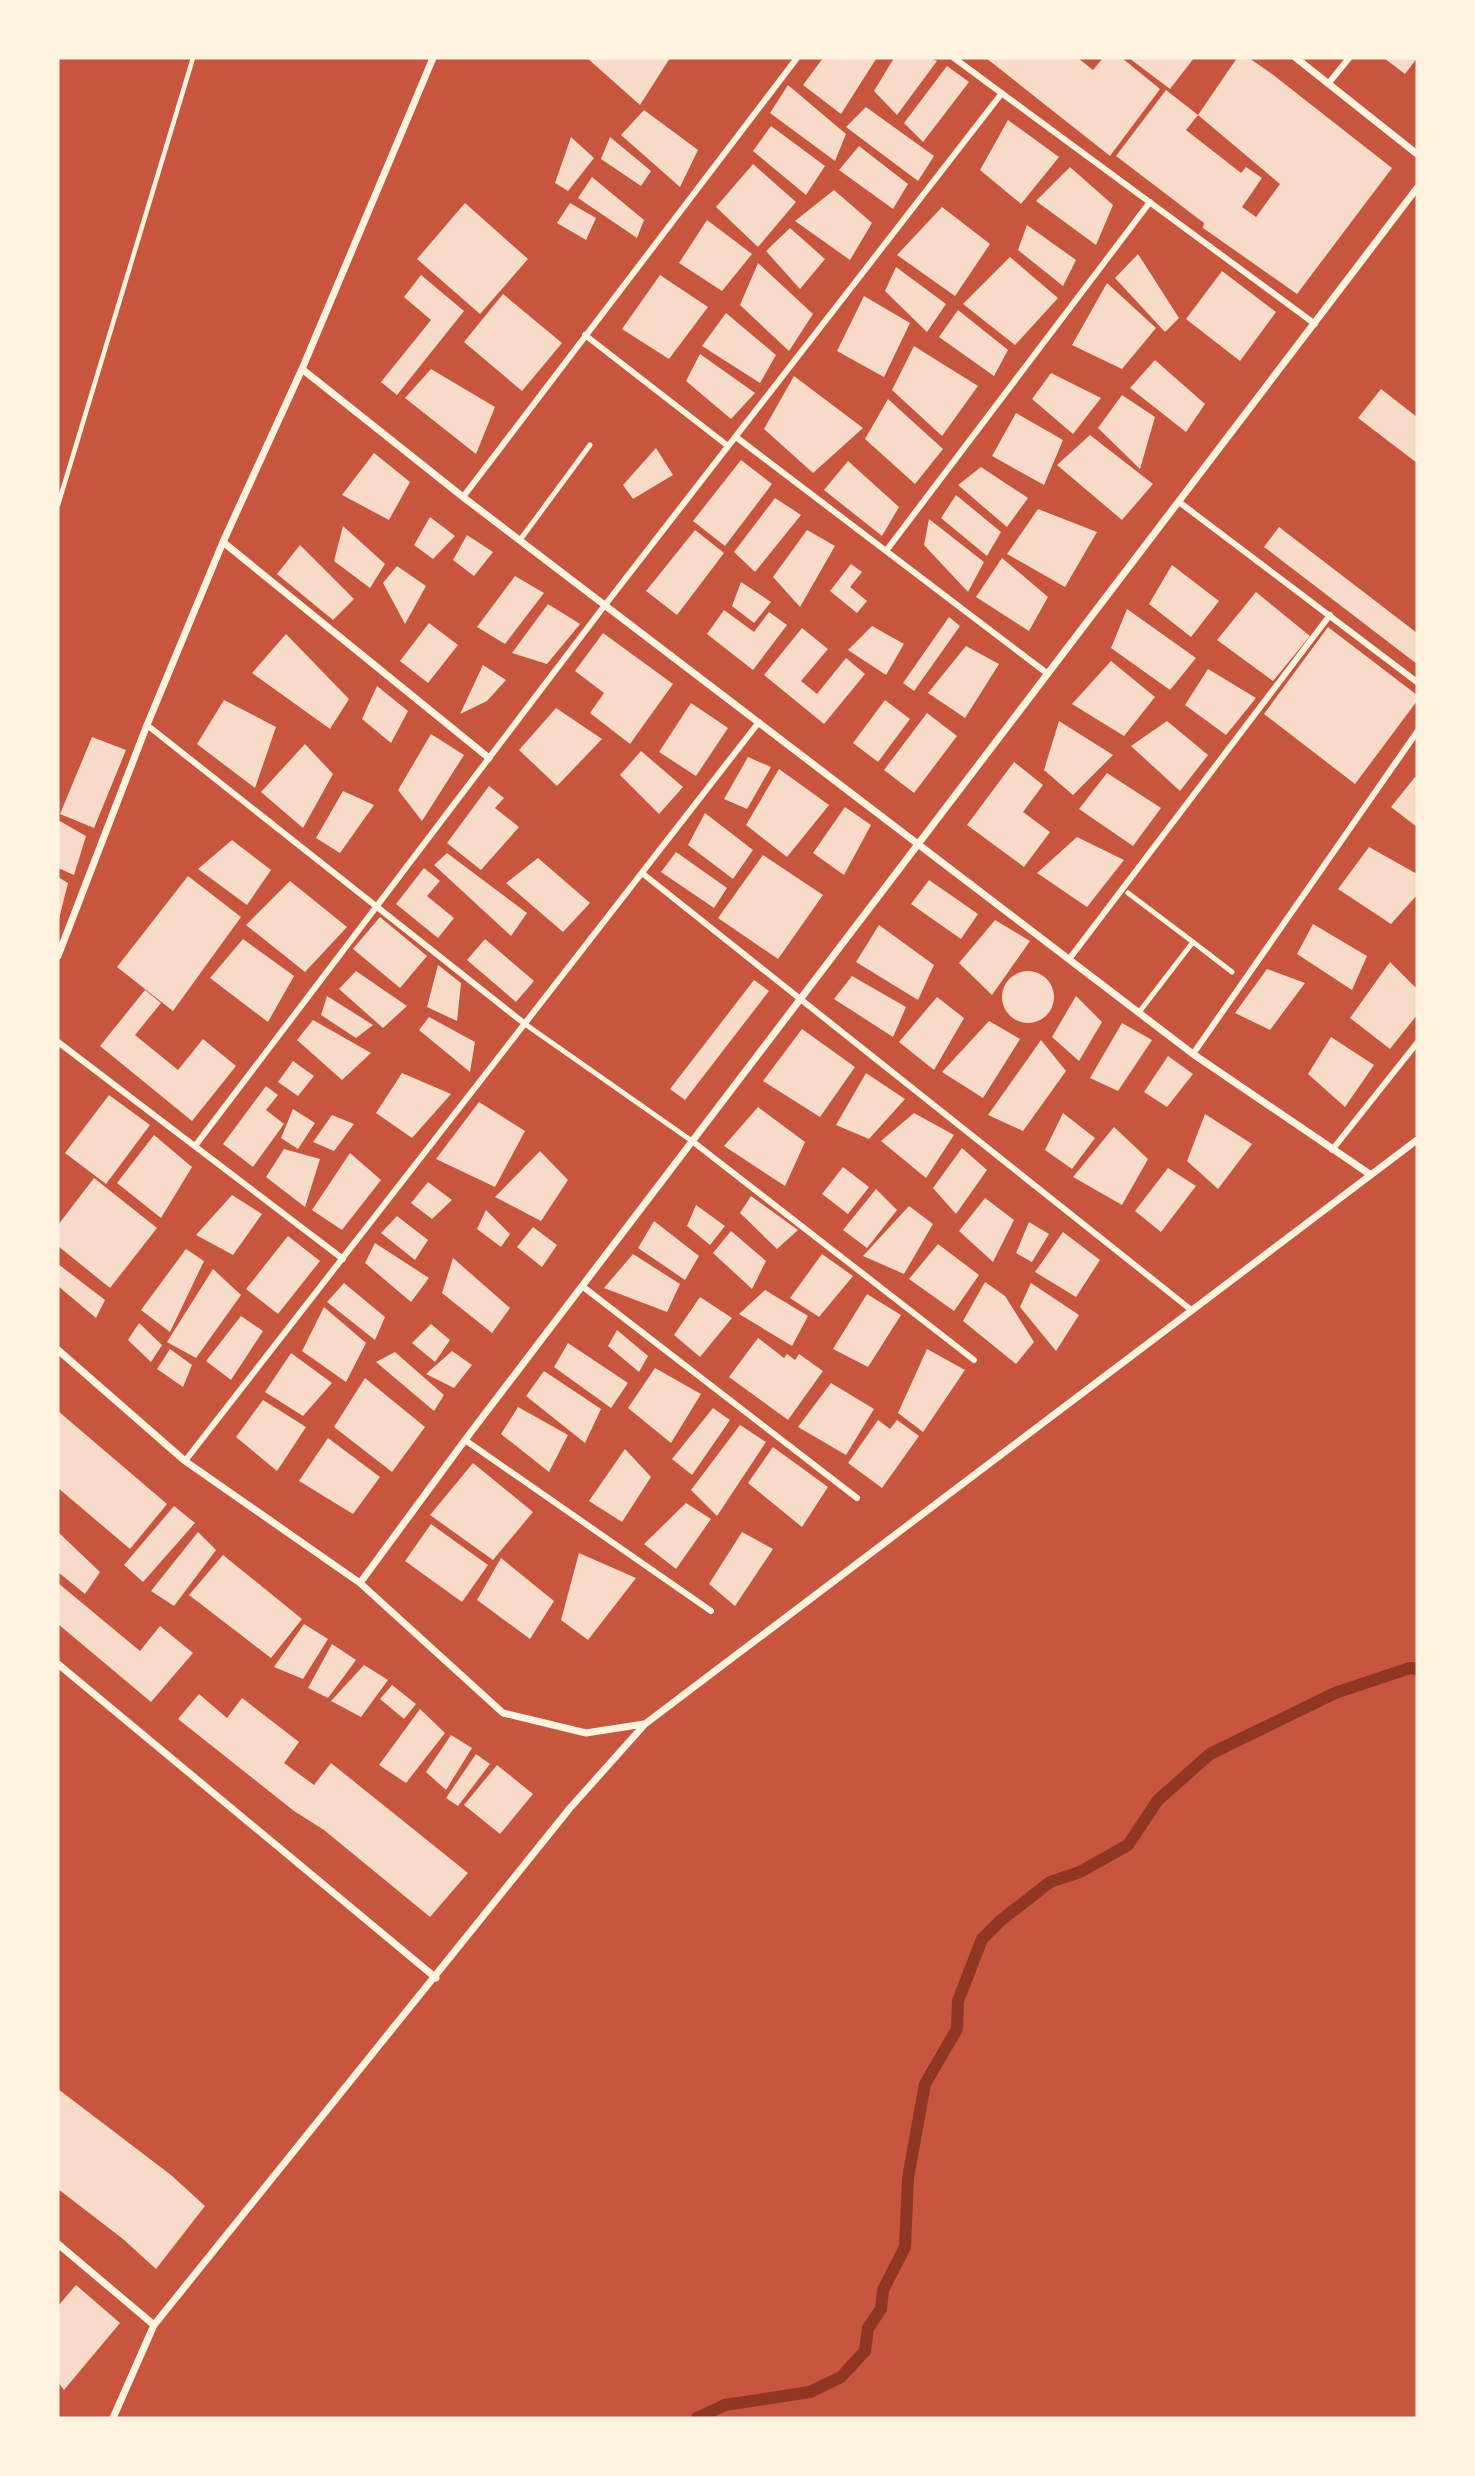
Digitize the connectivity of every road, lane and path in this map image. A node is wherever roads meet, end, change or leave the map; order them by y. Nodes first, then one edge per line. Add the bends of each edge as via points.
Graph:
1 (194, 58) edge
2 (433, 58) edge
3 (797, 58) edge
4 (954, 58) edge
5 (1296, 58) edge
6 (1349, 58) edge
7 (1328, 84) junction
8 (1002, 93) junction
9 (1417, 154) edge
10 (1417, 188) edge
11 (1150, 202) junction
12 (1315, 324) junction
13 (585, 335) junction
14 (302, 369) junction
15 (736, 437) junction
16 (590, 446) dead end
17 (728, 446) junction
18 (463, 497) junction
19 (1179, 502) junction
20 (58, 505) edge
21 (520, 540) junction
22 (223, 542) junction
23 (886, 551) junction
24 (605, 605) junction
25 (1329, 615) junction
26 (1048, 674) junction
27 (1417, 681) edge
28 (759, 722) junction
29 (147, 724) junction
30 (1417, 732) edge
31 (489, 758) junction
32 (919, 844) junction
33 (642, 873) junction
34 (1128, 893) dead end
35 (377, 905) junction
36 (1193, 942) junction
37 (58, 956) edge
38 (1070, 958) junction
39 (1232, 972) dead end
40 (802, 997) junction
41 (1140, 1011) junction
42 (525, 1024) junction
43 (58, 1042) edge
44 (1417, 1043) edge
45 (1193, 1054) junction
46 (1417, 1140) edge
47 (692, 1141) junction
48 (195, 1146) junction
49 (1332, 1150) junction
50 (1371, 1175) junction
51 (343, 1259) junction
52 (582, 1286) junction
53 (1190, 1309) junction
54 (58, 1350) edge
55 (974, 1360) dead end
56 (464, 1440) junction
57 (185, 1461) junction
58 (857, 1498) dead end
59 (360, 1583) junction
60 (711, 1611) dead end
61 (58, 1664) edge
62 (645, 1724) junction
63 (436, 1978) junction
64 (58, 2244) edge
65 (154, 2325) junction
66 (113, 2418) edge

1 - 20 path
2 - 14 street
3 - 13 street
4 - 8 street
5 - 7 street
6 - 7 street
7 - 9 street
8 - 11 street
8 - 15 street
10 - 12 street
11 - 12 street
11 - 23 street
12 - 19 street
13 - 17 street
13 - 18 street
14 - 18 street
14 - 22 street
15 - 17 street
15 - 23 street
16 - 21 lane
17 - 24 street
18 - 21 street
19 - 25 street
19 - 26 street
21 - 24 street
22 - 29 street
22 - 31 street
23 - 26 street
24 - 28 street
24 - 31 street
25 - 27 street
25 - 38 street
26 - 32 street
28 - 32 street
28 - 33 street
29 - 35 street
29 - 37 street
30 - 45 street
31 - 35 street
32 - 38 street
32 - 40 street
33 - 40 street
33 - 42 street
34 - 36 lane
35 - 42 street
35 - 48 street
36 - 39 lane
36 - 41 lane
38 - 41 street
40 - 47 street
40 - 53 street
41 - 45 street
42 - 47 lane
42 - 51 street
43 - 48 street
44 - 49 street
45 - 49 street
46 - 50 street
47 - 52 street
47 - 55 street
48 - 51 street
49 - 50 street
50 - 53 street
51 - 57 street
52 - 56 street
52 - 58 street
53 - 62 street
54 - 57 street
56 - 59 street
56 - 60 street
57 - 59 street
59 - 62 street via 503,1713 586,1733
61 - 63 street
62 - 63 street via 570,1808
63 - 65 street
64 - 65 street
65 - 66 street

